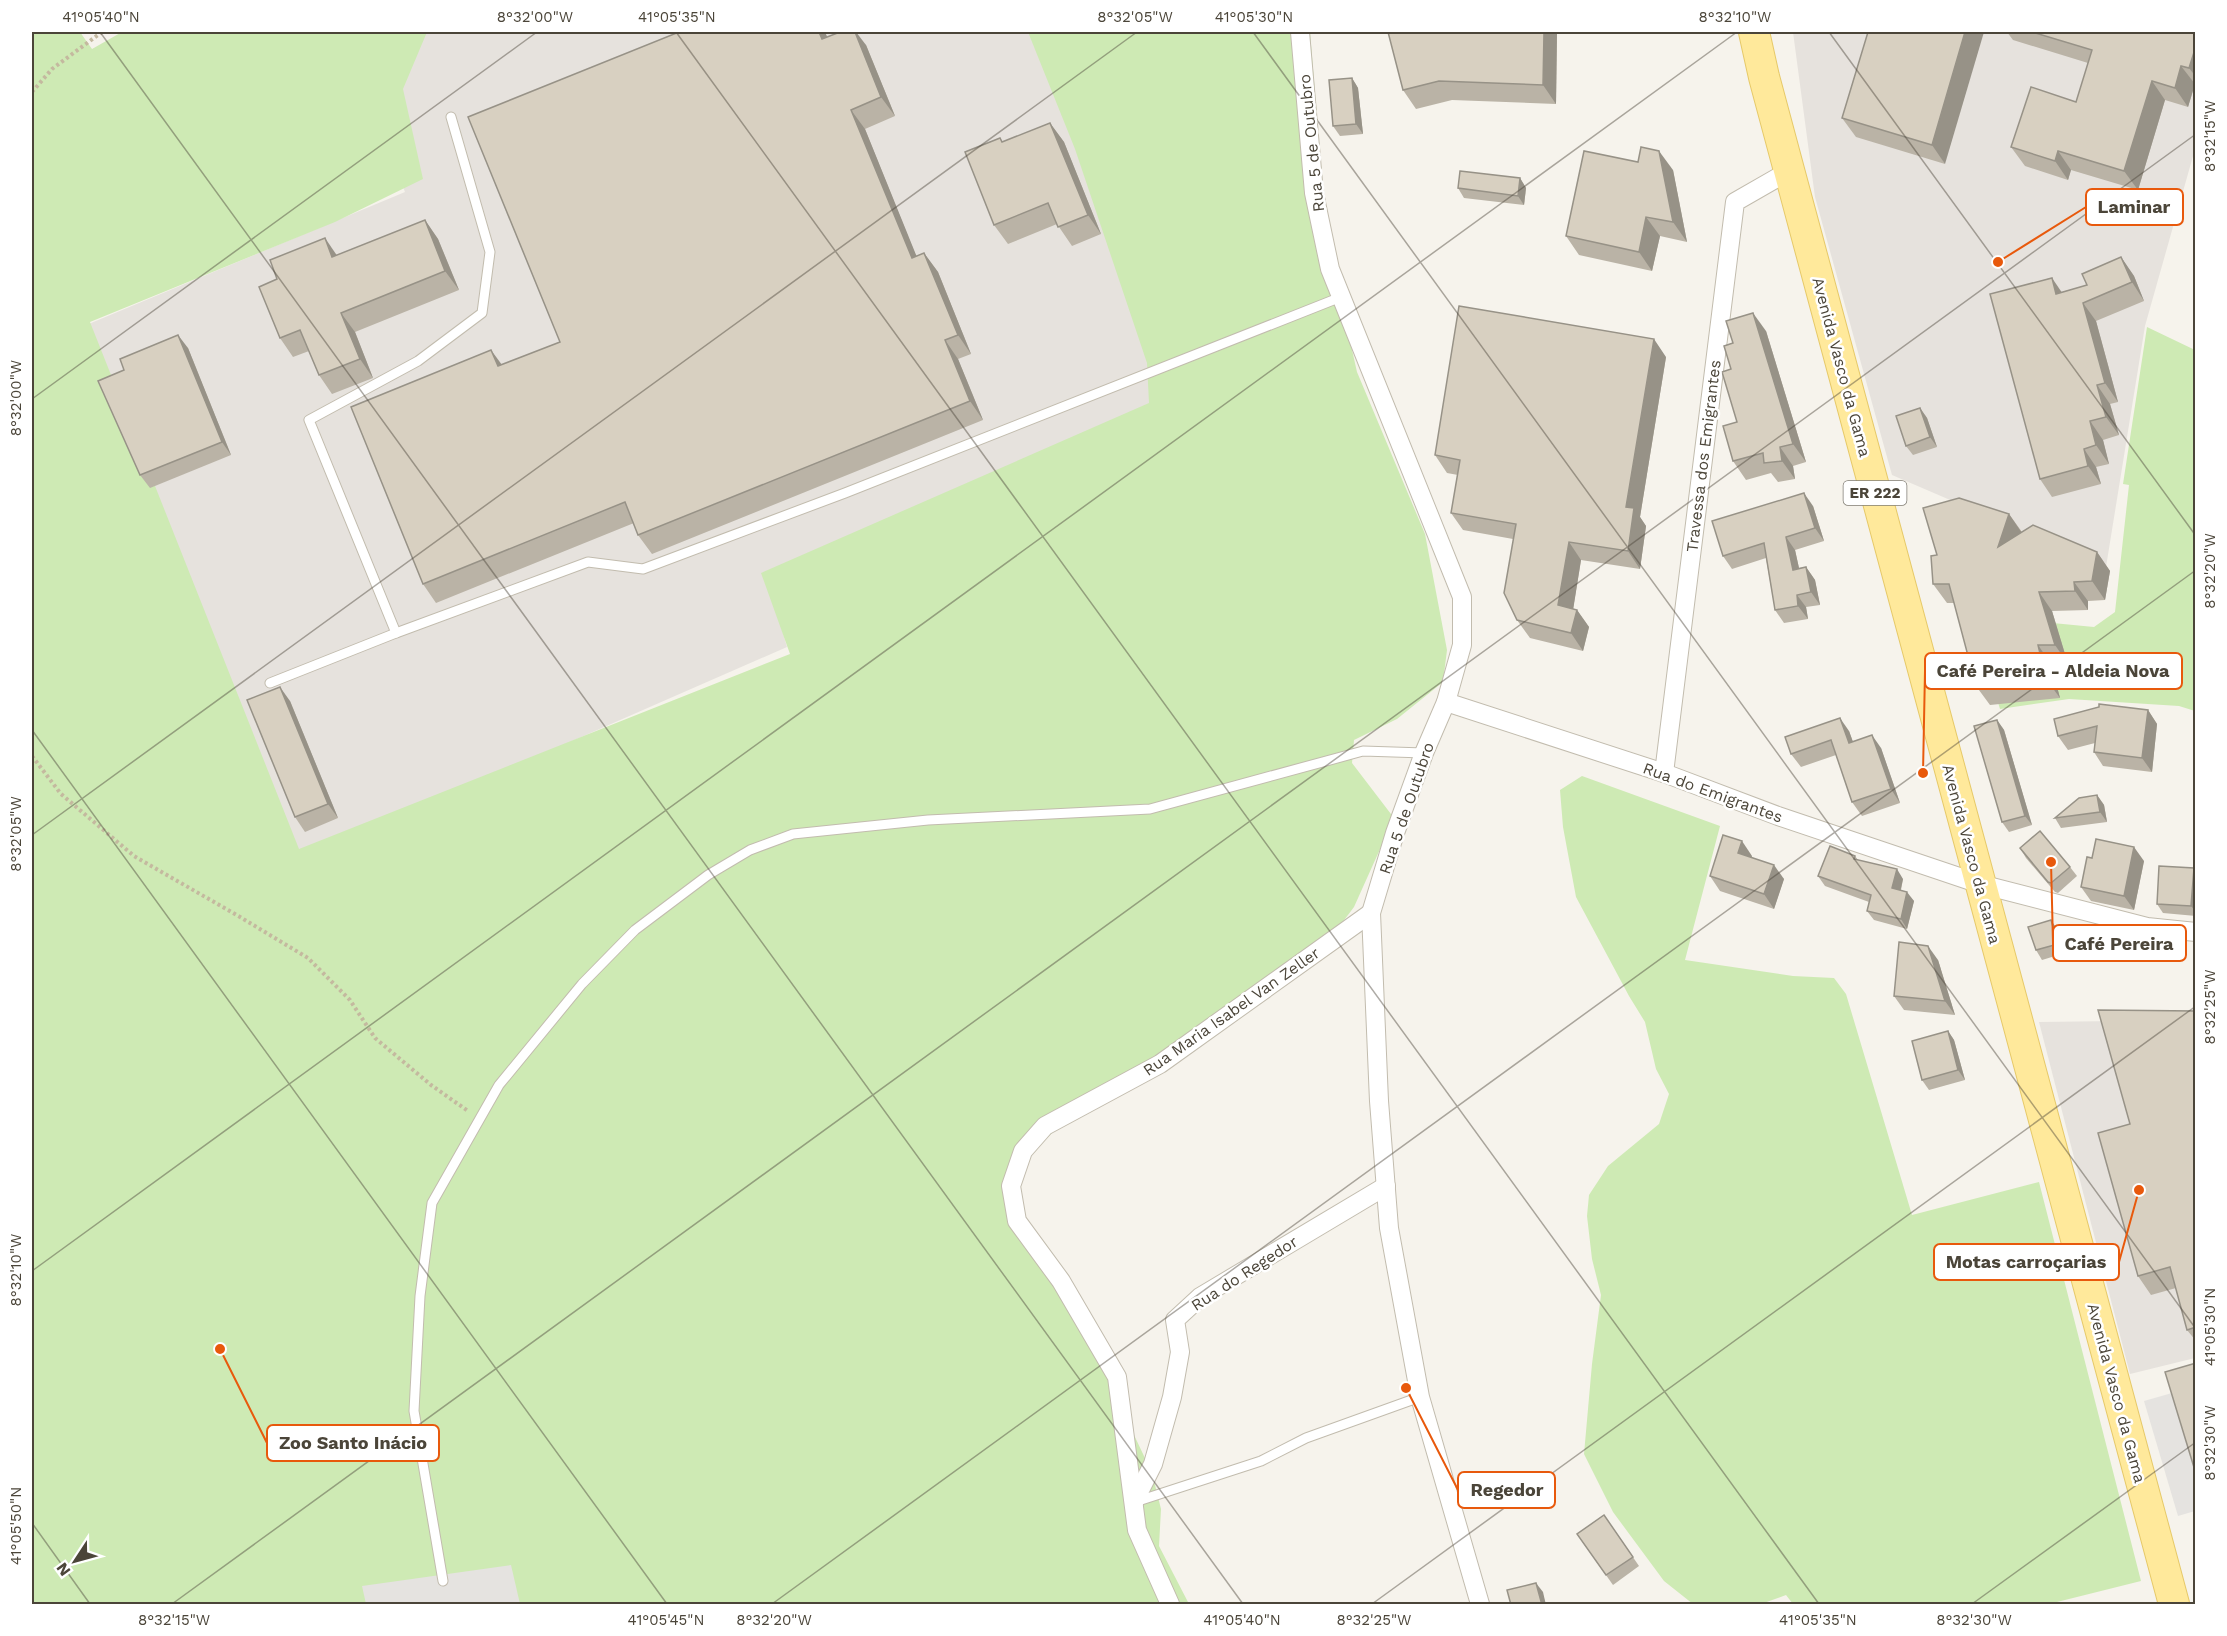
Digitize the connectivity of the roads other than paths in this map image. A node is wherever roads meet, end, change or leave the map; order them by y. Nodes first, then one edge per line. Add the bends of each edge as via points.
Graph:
1 (1300, 32) edge
2 (1754, 32) edge
3 (1771, 32) edge
4 (1772, 103) junction
5 (451, 117) dead end
6 (1789, 171) junction
7 (1341, 297) junction
8 (396, 633) junction
9 (270, 683) dead end
10 (1446, 702) junction
11 (1424, 753) junction
12 (1664, 773) junction
13 (1980, 884) junction
14 (1371, 913) junction
15 (2196, 932) edge
16 (1386, 1186) junction
17 (1420, 1398) junction
18 (1134, 1502) junction
19 (443, 1581) dead end
20 (1170, 1605) edge
21 (1480, 1605) edge
22 (2174, 1605) edge

1 - 7 street, Rua 5 de Outubro via 1314,193 1329,269
2 - 4 main road, Avenida Vasco da Gama / ER 222
3 - 4 main road, Avenida Vasco da Gama / ER 222
4 - 6 main road, Avenida Vasco da Gama / ER 222
5 - 8 lane via 490,252 482,313 418,361 309,420
6 - 12 street, Travessa dos Emigrantes via 1735,202
6 - 13 main road, Avenida Vasco da Gama / ER 222
7 - 8 lane via 644,569 588,562
7 - 10 street, Rua 5 de Outubro via 1462,597 1462,645
8 - 9 lane
10 - 11 street, Rua 5 de Outubro
10 - 12 street, Rua do Emigrantes
11 - 14 street, Rua 5 de Outubro
11 - 19 lane via 1363,751 1150,809 928,820 792,834 750,850 708,875 634,930 574,993 499,1085 432,1203 420,1296 414,1411
12 - 13 street, Rua do Emigrantes
13 - 15 street, Rua do Emigrantes via 2146,927
13 - 22 main road, Avenida Vasco da Gama / ER 222
14 - 16 street, Rua 5 de Outubro
14 - 18 street, Rua Maria Isabel Van Zeller via 1160,1064 1045,1126 1023,1151 1011,1186 1017,1221 1061,1281 1117,1377
16 - 17 street, Rua 5 de Outubro via 1389,1228
16 - 18 street, Rua do Regedor via 1200,1297 1175,1320 1180,1352 1172,1397 1153,1464
17 - 18 lane via 1306,1438 1261,1461
17 - 21 street, Rua 5 de Outubro
18 - 20 street, Rua Maria Isabel Van Zeller via 1137,1530

